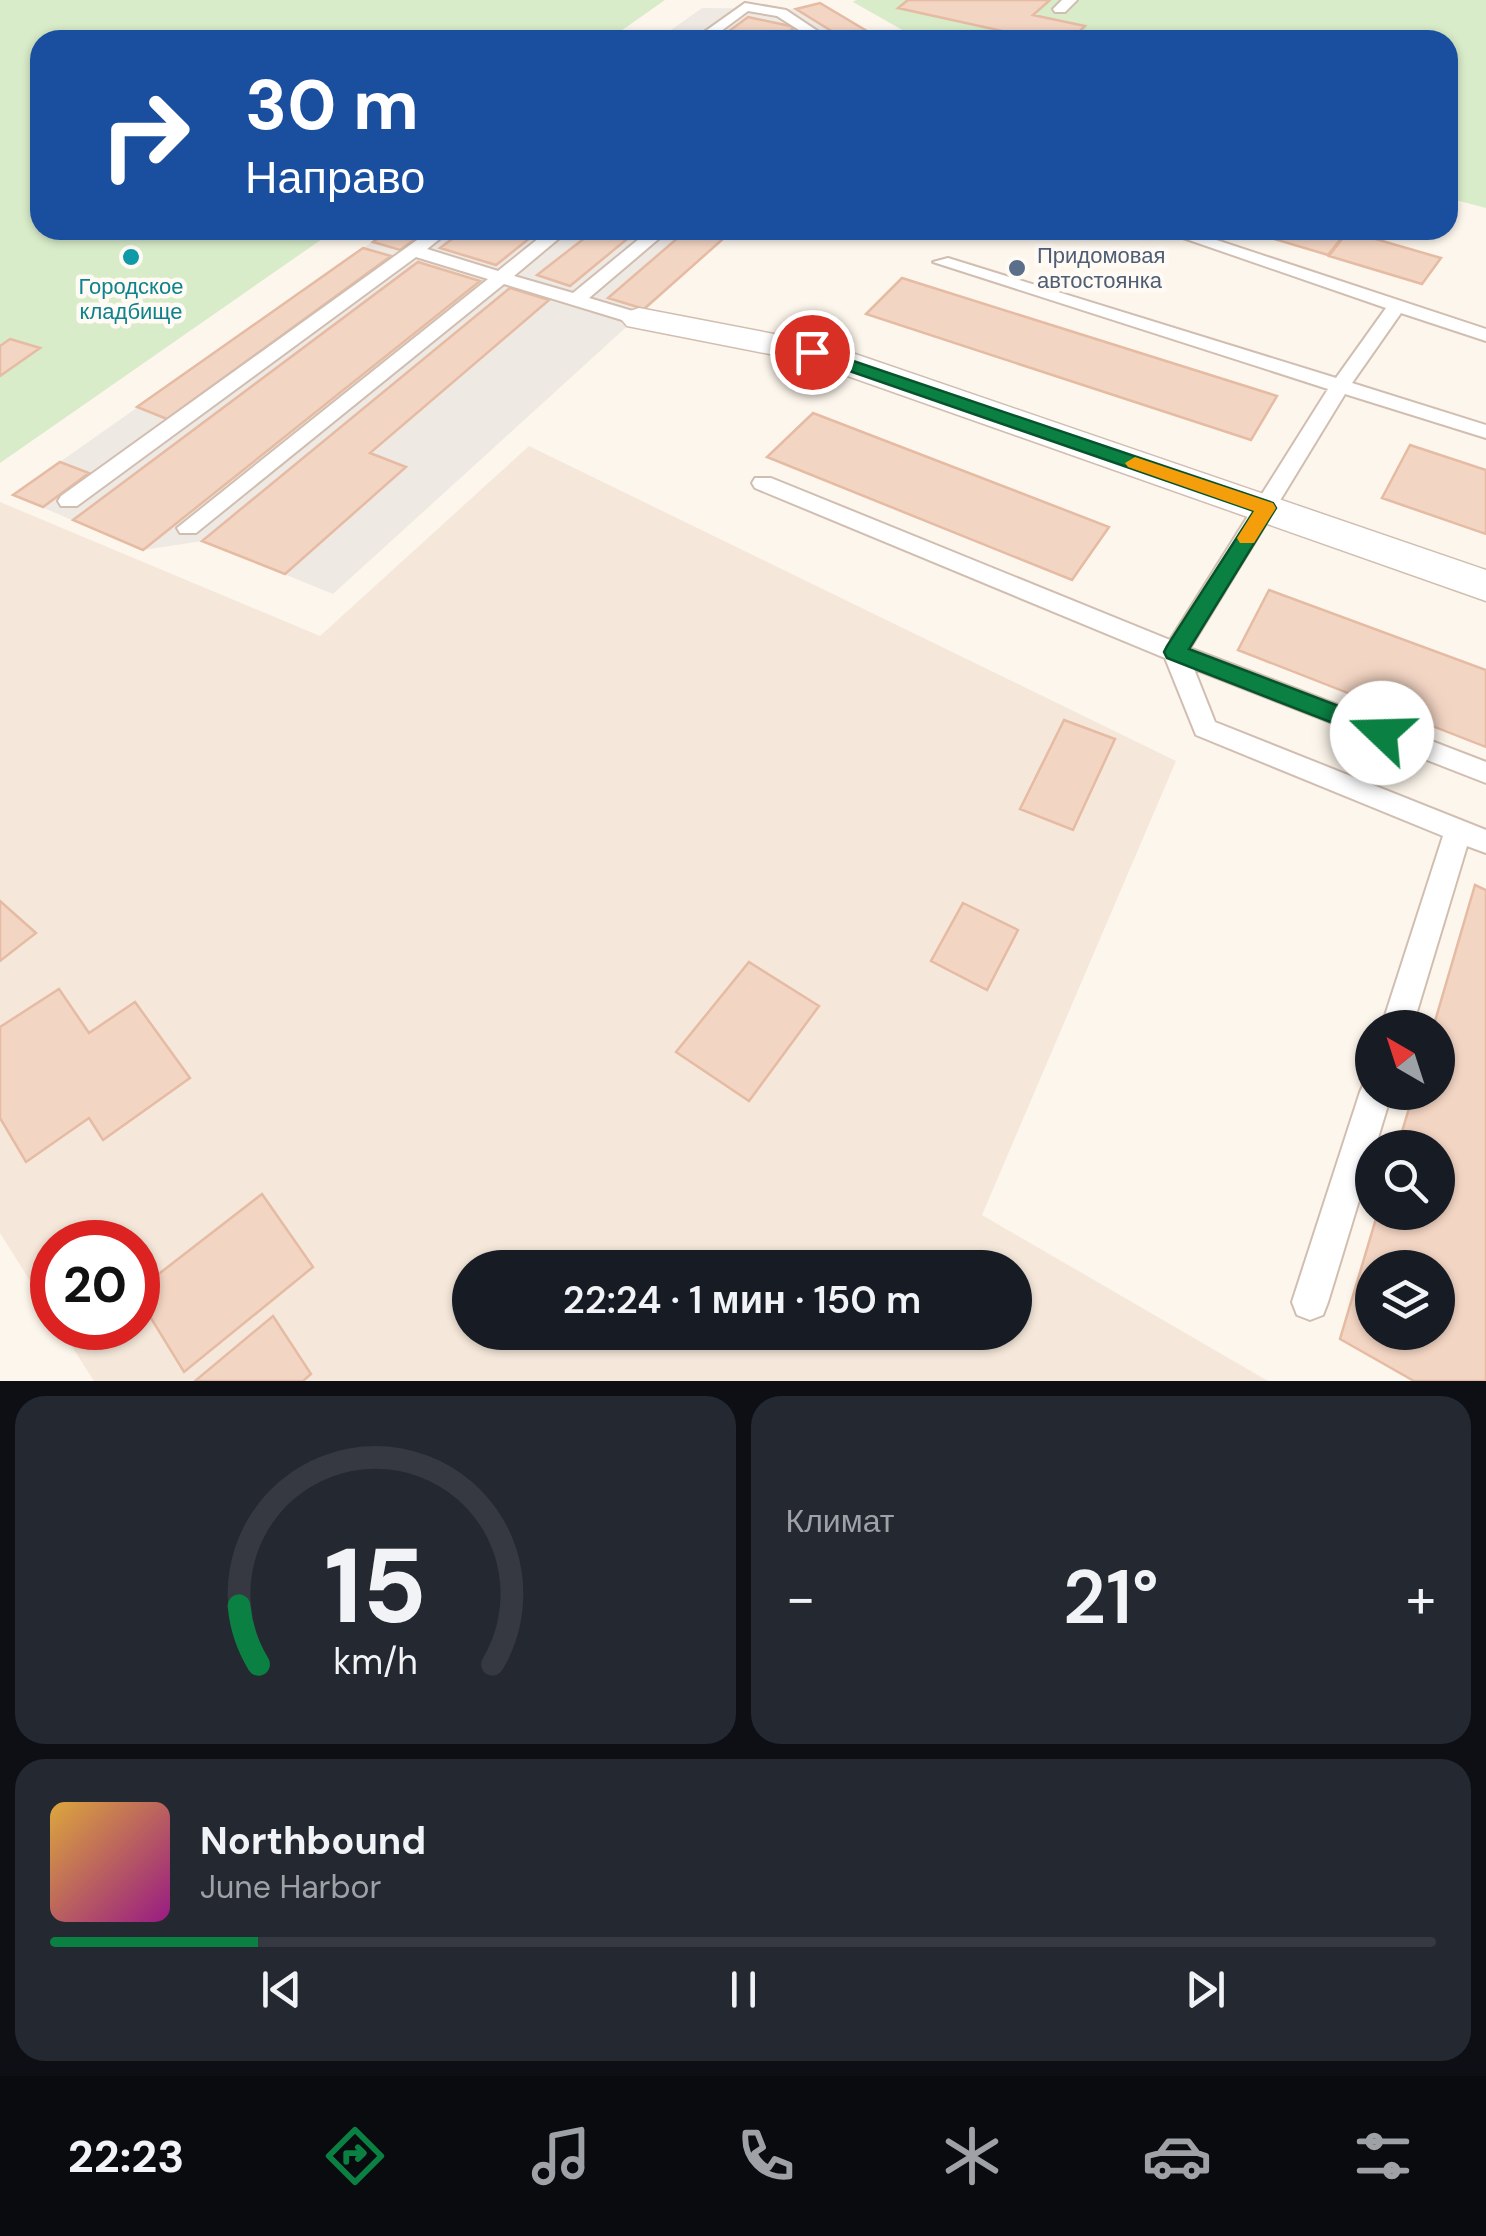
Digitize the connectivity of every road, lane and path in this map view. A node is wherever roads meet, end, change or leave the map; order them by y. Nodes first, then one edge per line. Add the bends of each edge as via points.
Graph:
1 (714, 30) edge
2 (805, 30) edge
3 (429, 240) edge
4 (547, 240) edge
5 (648, 240) edge
6 (1198, 240) edge
7 (414, 251) junction
8 (942, 262) dead end
9 (500, 276) junction
10 (576, 300) junction
11 (1397, 306) junction
12 (639, 318) joint
13 (1486, 335) edge
14 (1340, 386) junction
15 (1486, 432) edge
16 (764, 483) dead end
17 (69, 500) dead end
18 (1266, 508) junction
19 (188, 528) dead end
20 (1486, 586) edge
21 (1175, 652) junction
22 (1486, 773) edge
23 (1458, 831) junction
24 (1486, 842) edge
25 (1402, 1010) edge
26 (1370, 1110) edge
27 (1310, 1302) dead end

1 - 2 lane via 746,7 781,12
3 - 7 lane
4 - 9 lane
5 - 10 lane
6 - 11 lane
7 - 9 lane
7 - 17 lane
8 - 14 lane
9 - 10 lane
9 - 19 lane
10 - 12 lane
11 - 13 lane
11 - 14 lane
12 - 18 street via 812,352
14 - 15 lane
14 - 18 lane
16 - 21 lane
18 - 20 street
18 - 21 lane
21 - 22 lane
21 - 23 lane via 1205,728
23 - 24 lane
23 - 25 lane
26 - 27 lane

